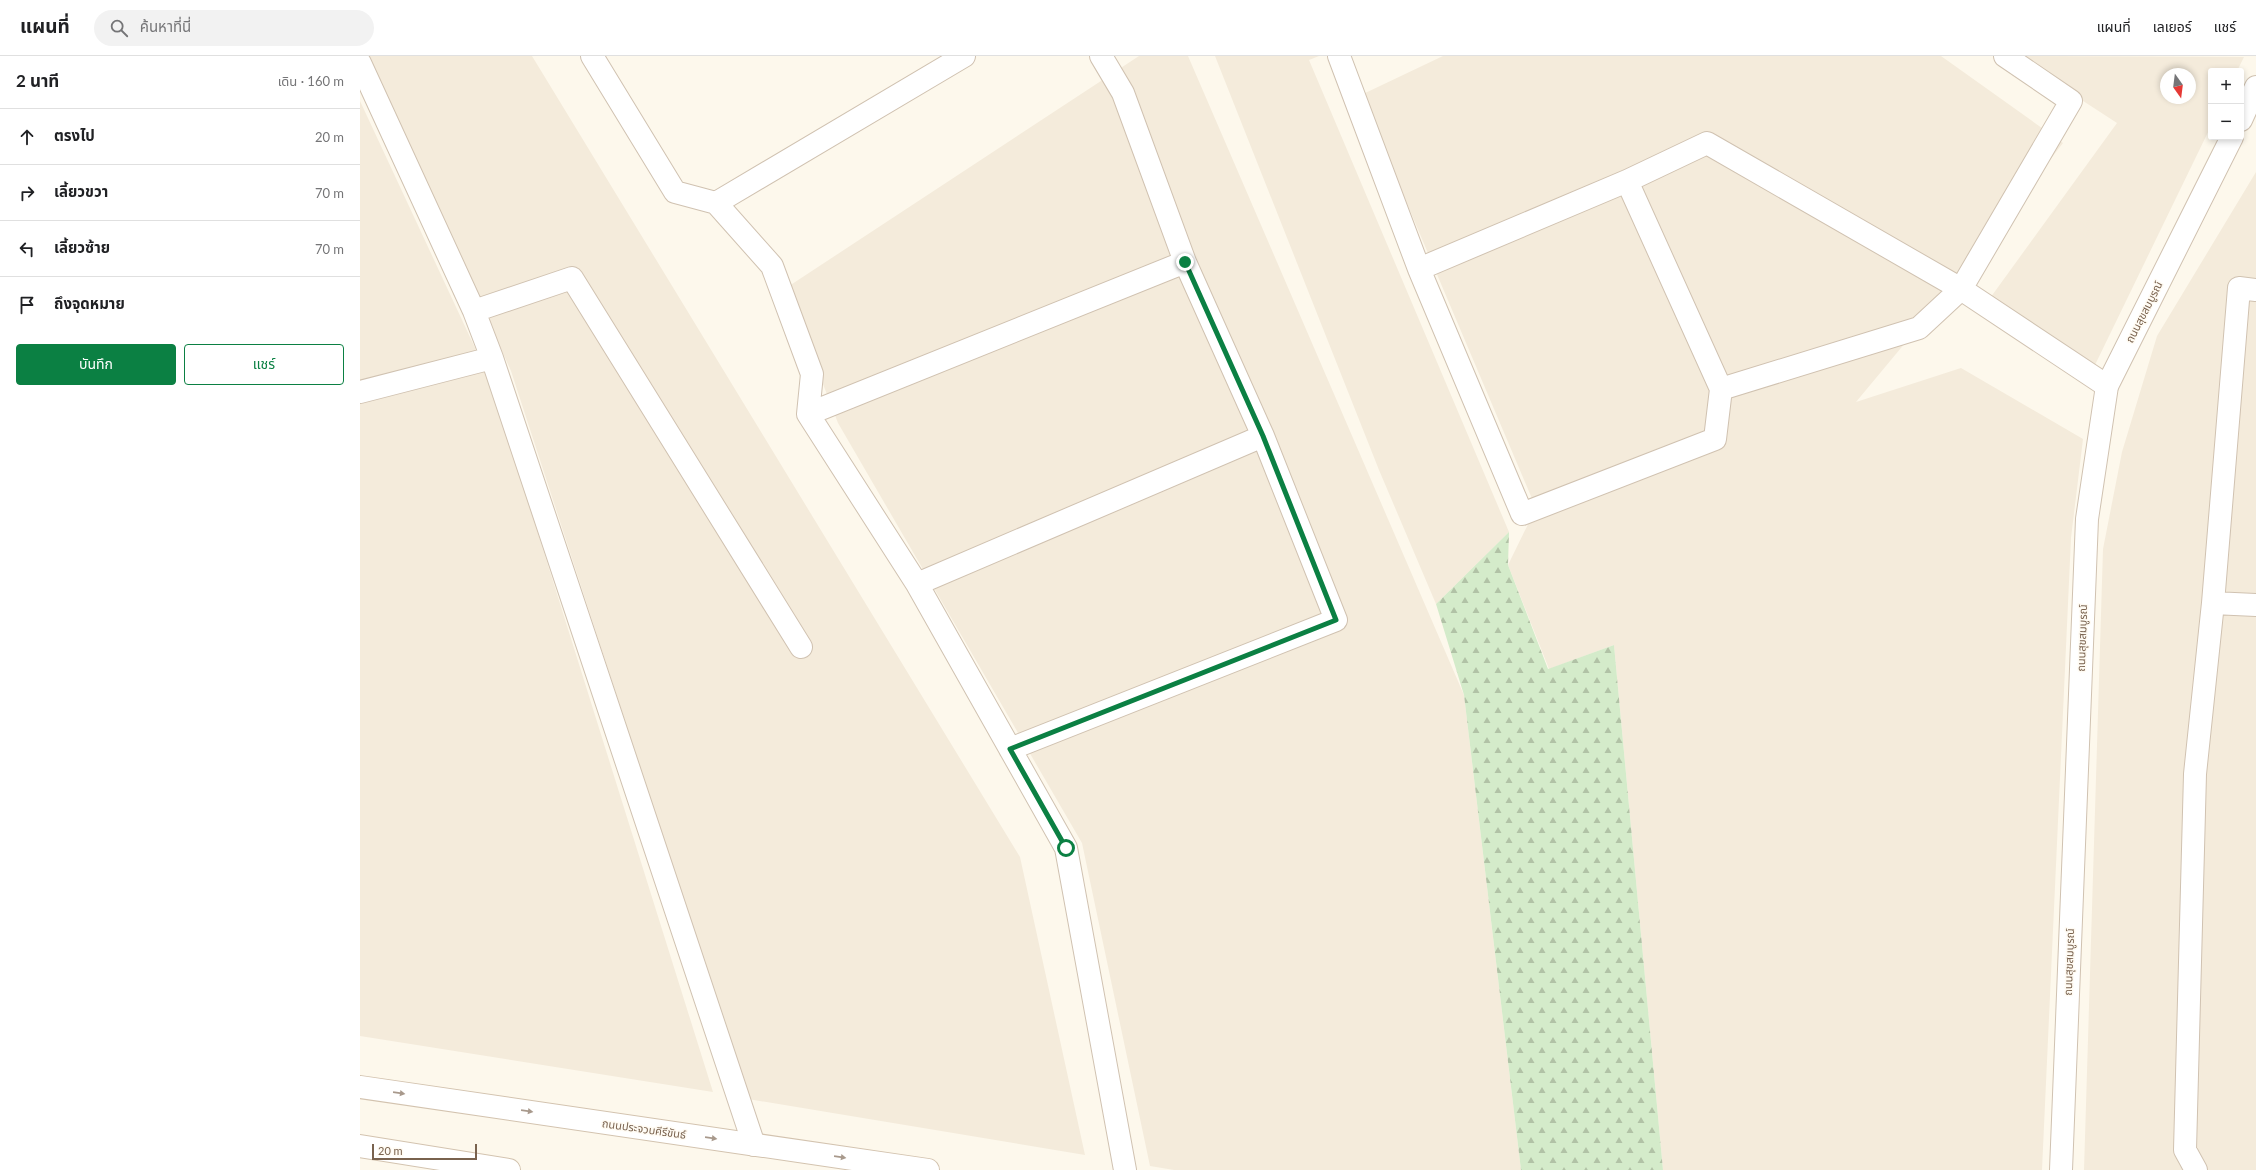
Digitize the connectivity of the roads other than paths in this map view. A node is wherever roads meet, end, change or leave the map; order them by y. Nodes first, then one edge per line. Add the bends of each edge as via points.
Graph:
1 (592, 56) edge
2 (964, 56) edge
3 (1101, 56) edge
4 (1339, 56) edge
5 (2005, 56) edge
6 (360, 63) edge
7 (2256, 87) edge
8 (2244, 113) edge
9 (2230, 140) edge
10 (1627, 181) junction
11 (716, 203) junction
12 (1185, 262) junction
13 (1419, 269) junction
14 (1961, 289) junction
15 (2256, 290) edge
16 (474, 311) junction
17 (492, 358) junction
18 (2107, 386) junction
19 (1721, 389) junction
20 (360, 392) edge
21 (808, 414) junction
22 (1263, 436) junction
23 (917, 584) junction
24 (2213, 603) junction
25 (2256, 605) edge
26 (800, 647) dead end
27 (1010, 749) junction
28 (360, 1087) edge
29 (754, 1145) junction
30 (360, 1146) edge
31 (509, 1170) edge
32 (928, 1170) edge
33 (1125, 1170) edge
34 (2061, 1170) edge
35 (2196, 1170) edge

1 - 11 street via 675,192
2 - 11 street
3 - 12 street via 1123,93
4 - 13 street
5 - 14 street via 2071,101
6 - 16 street
7 - 8 street
9 - 18 street, ถนนสุขสมบูรณ์
10 - 13 street
10 - 14 street via 1707,143
10 - 19 street
11 - 21 street via 772,266 812,374
12 - 21 street
12 - 22 street
13 - 19 street via 1522,514 1715,439
14 - 18 street
14 - 19 street via 1919,328
15 - 24 street via 2239,288
16 - 17 street
16 - 26 street via 572,278
17 - 20 street
17 - 29 street
18 - 34 street, ถนนสุขสมบูรณ์ via 2087,519
21 - 23 street
22 - 23 street
22 - 27 street via 1336,620
23 - 27 street
24 - 25 street
24 - 35 street via 2195,774 2185,1150
27 - 33 street via 1066,848
28 -> 29 street, ถนนประจวบคีรีขันธ์
29 -> 32 street, ถนนประจวบคีรีขันธ์
30 - 31 street

